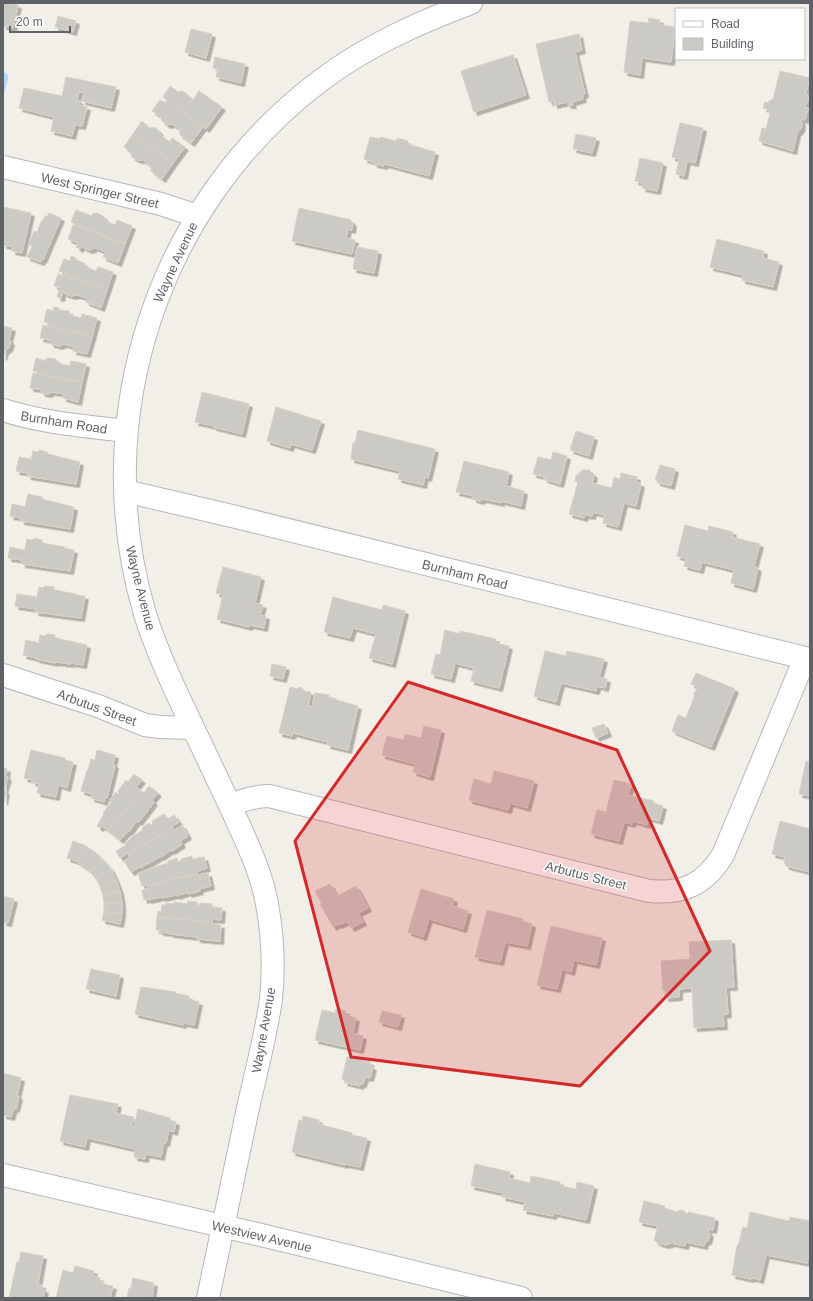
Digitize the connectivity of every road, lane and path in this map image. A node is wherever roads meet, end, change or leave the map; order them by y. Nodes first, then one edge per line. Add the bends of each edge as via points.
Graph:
1 (471, 3) edge
2 (3, 167) edge
3 (197, 216) junction
4 (3, 410) edge
5 (126, 431) junction
6 (125, 491) junction
7 (805, 658) joint
8 (3, 675) edge
9 (193, 728) junction
10 (230, 806) junction
11 (3, 1174) edge
12 (223, 1227) junction
13 (208, 1298) edge
14 (521, 1298) edge

1 - 3 street, Wayne Avenue via 396,34 366,50 321,80 266,128 222,179
2 - 3 street, West Springer Street via 161,204
3 - 5 street, Wayne Avenue via 180,245 145,333 133,384
4 - 5 street, Burnham Road via 64,424
5 - 6 street, Wayne Avenue
6 - 7 street, Burnham Road
6 - 9 street, Wayne Avenue via 131,556 146,616 169,678
7 - 10 street, Arbutus Street via 723,855 704,878 692,886 679,890 649,891 269,796 252,798
8 - 9 street, Arbutus Street via 145,724 166,728
9 - 10 street, Wayne Avenue
10 - 12 street, Wayne Avenue via 258,869 268,906 272,970 271,999
11 - 12 street, Westview Avenue
12 - 13 street, Wayne Avenue
12 - 14 street, Westview Avenue

